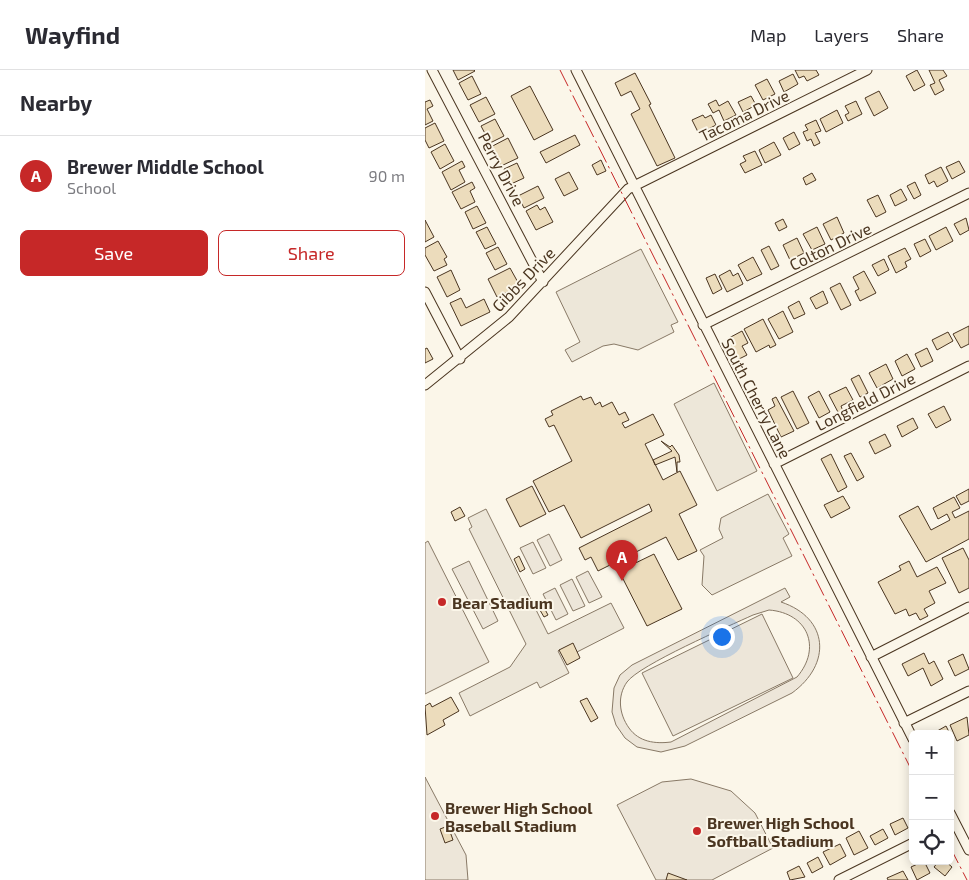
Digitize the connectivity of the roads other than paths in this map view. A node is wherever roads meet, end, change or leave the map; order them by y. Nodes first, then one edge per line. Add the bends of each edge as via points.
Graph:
1 (432, 70) edge
2 (576, 70) edge
3 (867, 70) edge
4 (634, 185) junction
5 (969, 193) edge
6 (543, 282) junction
7 (425, 292) edge
8 (703, 325) junction
9 (460, 359) junction
10 (969, 366) edge
11 (425, 386) edge
12 (774, 464) junction
13 (969, 607) edge
14 (871, 657) junction
15 (969, 691) edge
16 (904, 723) junction
17 (909, 732) edge
18 (952, 820) edge
19 (909, 845) edge
20 (968, 846) edge
21 (839, 880) edge

1 - 6 street, Perry Drive
2 - 4 street, South Cherry Lane
3 - 4 street, Tacoma Drive
4 - 6 street, Gibbs Drive
4 - 8 street, South Cherry Lane
5 - 8 street, Colton Drive
6 - 9 street, Gibbs Drive via 509,317
7 - 9 street
8 - 12 street, South Cherry Lane
9 - 11 street, Gibbs Drive
10 - 12 street, Longfield Drive
12 - 14 street, South Cherry Lane
13 - 14 street
14 - 16 street, South Cherry Lane
15 - 16 street
16 - 17 street, South Cherry Lane
18 - 20 street
19 - 21 street

